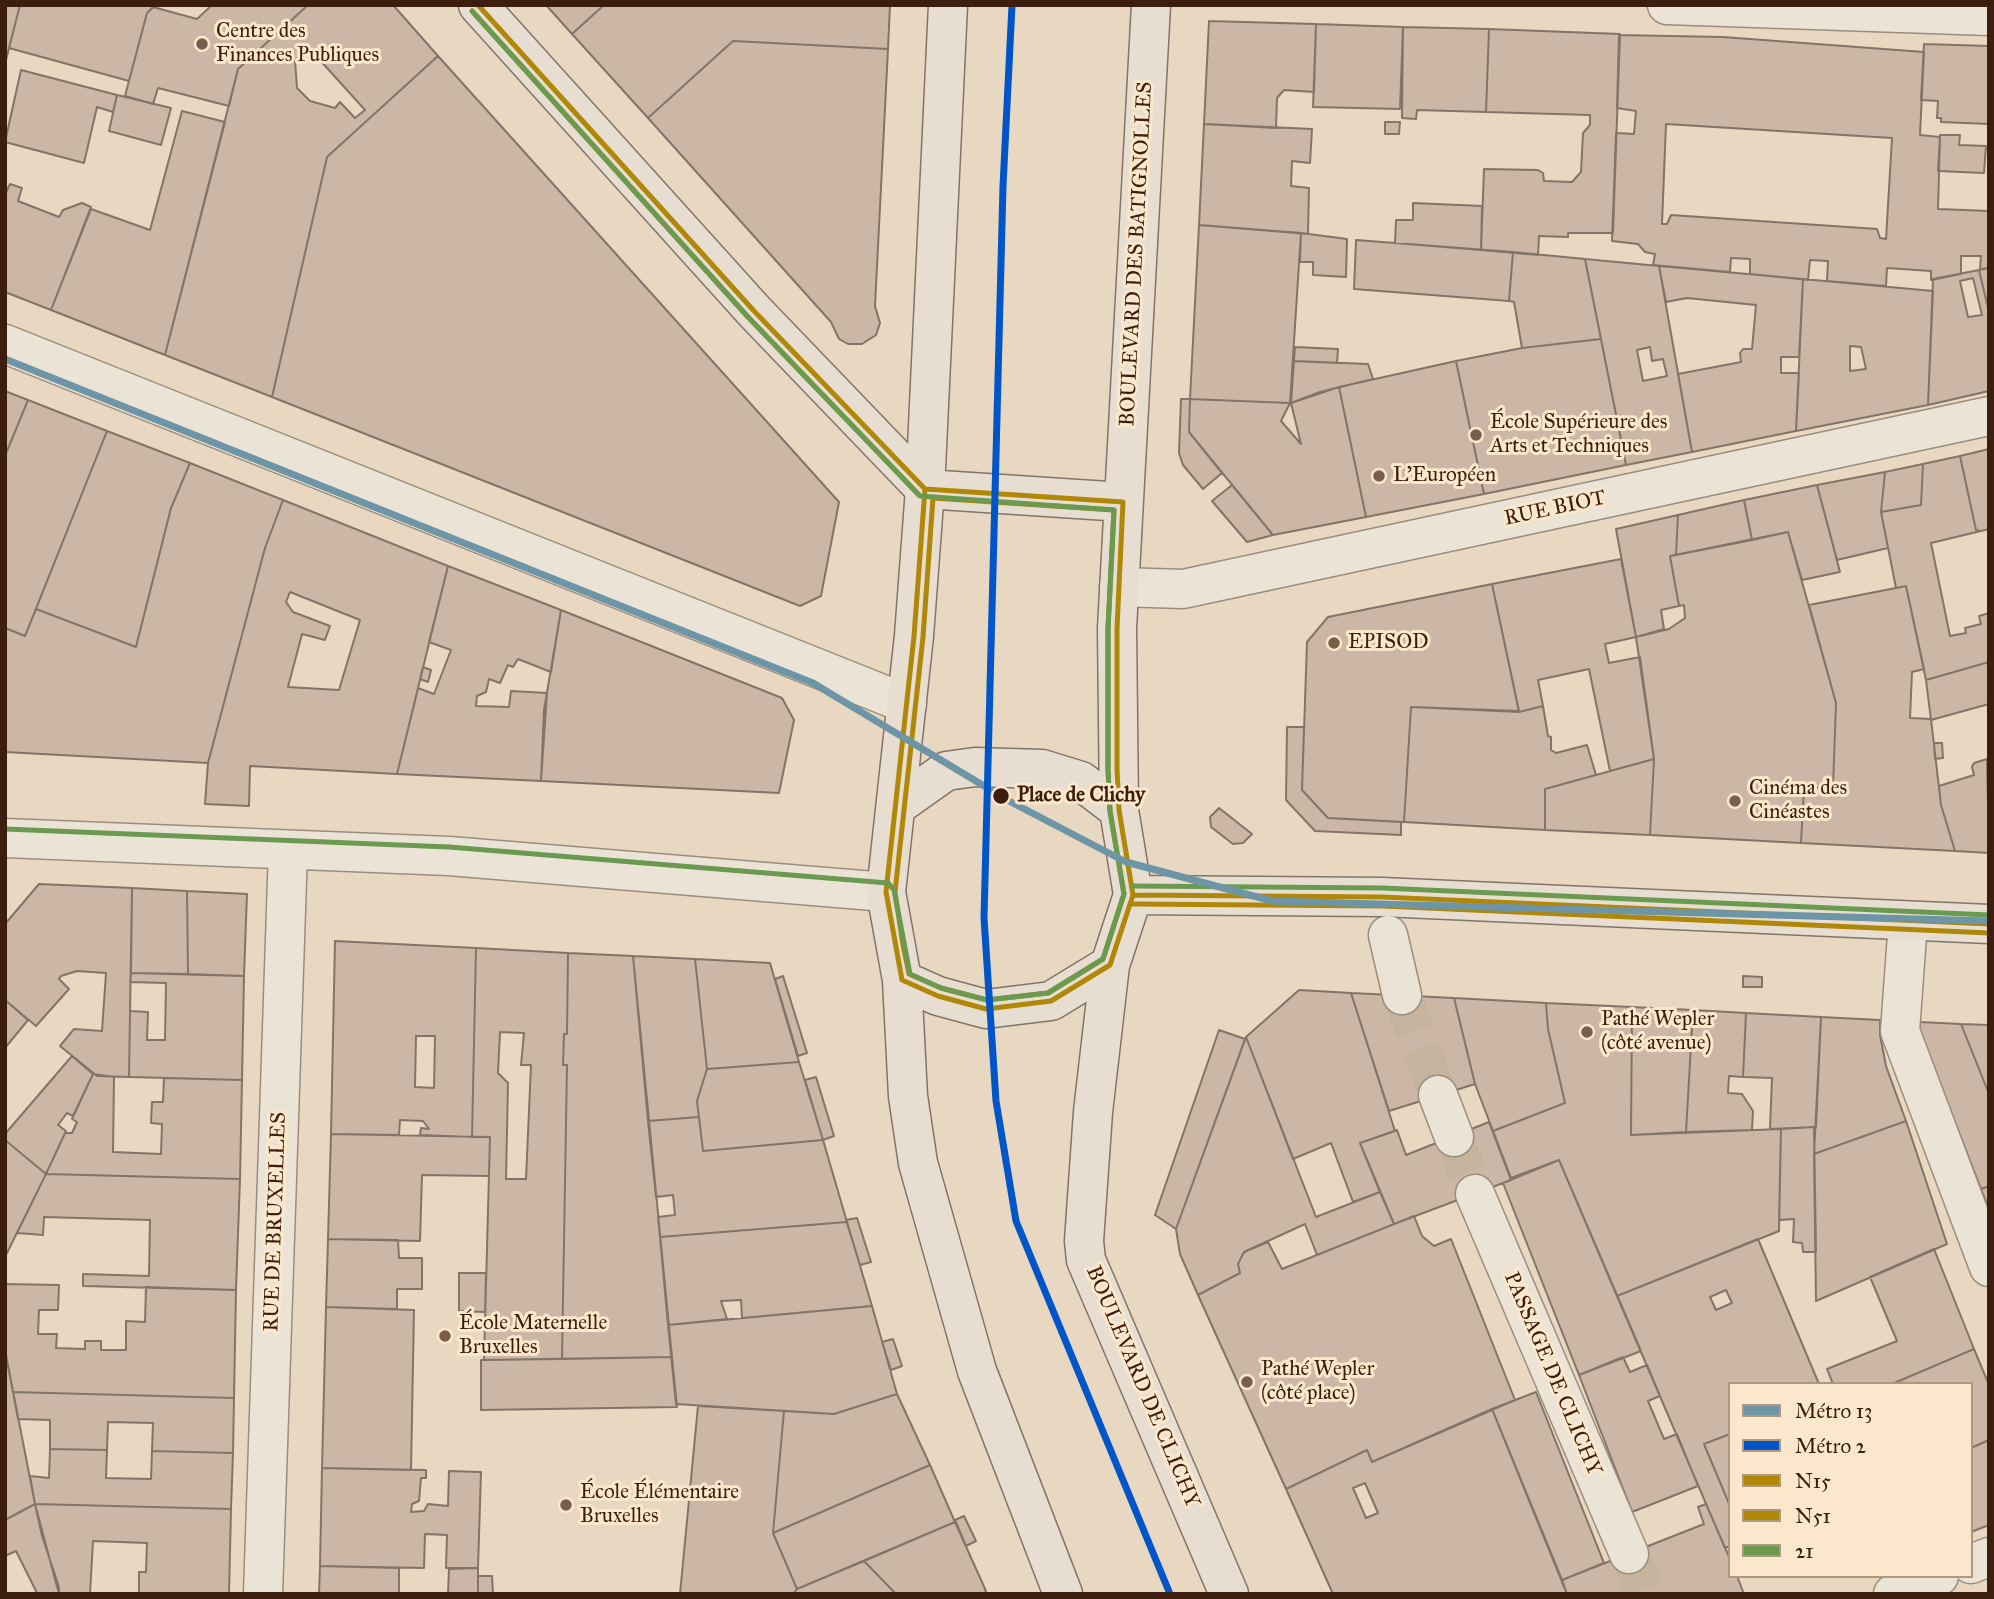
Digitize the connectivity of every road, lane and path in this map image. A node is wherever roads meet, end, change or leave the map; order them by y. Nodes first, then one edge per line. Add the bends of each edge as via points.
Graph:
1 (478, 5) edge
2 (948, 5) edge
3 (1151, 5) edge
4 (1667, 5) edge
5 (1989, 16) edge
6 (5, 344) edge
7 (1989, 416) edge
8 (925, 489) junction
9 (1123, 502) junction
10 (1119, 587) junction
11 (907, 704) junction
12 (898, 805) junction
13 (1119, 810) junction
14 (5, 838) edge
15 (288, 850) junction
16 (886, 892) junction
17 (1133, 895) junction
18 (1908, 922) junction
19 (1989, 924) edge
20 (1388, 936) dead end
21 (1110, 965) junction
22 (902, 980) junction
23 (1402, 995) tunnel mouth
24 (1438, 1095) tunnel mouth
25 (1454, 1137) tunnel mouth
26 (1475, 1194) tunnel mouth
27 (1989, 1267) edge
28 (1629, 1554) tunnel mouth
29 (1934, 1578) edge
30 (1061, 1592) edge
31 (263, 1594) edge
32 (1229, 1594) edge
33 (1893, 1594) edge

1 - 8 main road via 754,310
2 - 8 main road
3 - 9 main road, BOULEVARD DES BATIGNOLLES
4 - 5 street
6 - 11 street
7 - 10 street, RUE BIOT via 1183,589
8 - 9 main road
8 - 11 main road
9 - 10 main road
10 - 13 main road
11 - 12 main road
12 - 13 main road via 946,771 975,767 1042,769 1081,781
12 - 16 main road
13 - 17 main road
14 - 15 street
15 - 16 street via 462,857
15 - 31 street, RUE DE BRUXELLES
16 - 22 main road
17 - 18 main road via 1382,897
17 - 21 main road
18 - 19 main road
18 - 27 street via 1900,1031
20 - 23 street
21 - 22 main road via 1051,1001 986,1009
21 - 32 main road, BOULEVARD DE CLICHY via 1093,1112 1086,1259
22 - 30 main road via 908,1096 918,1163 976,1371
24 - 25 street
26 - 28 street, PASSAGE DE CLICHY
29 - 33 street

